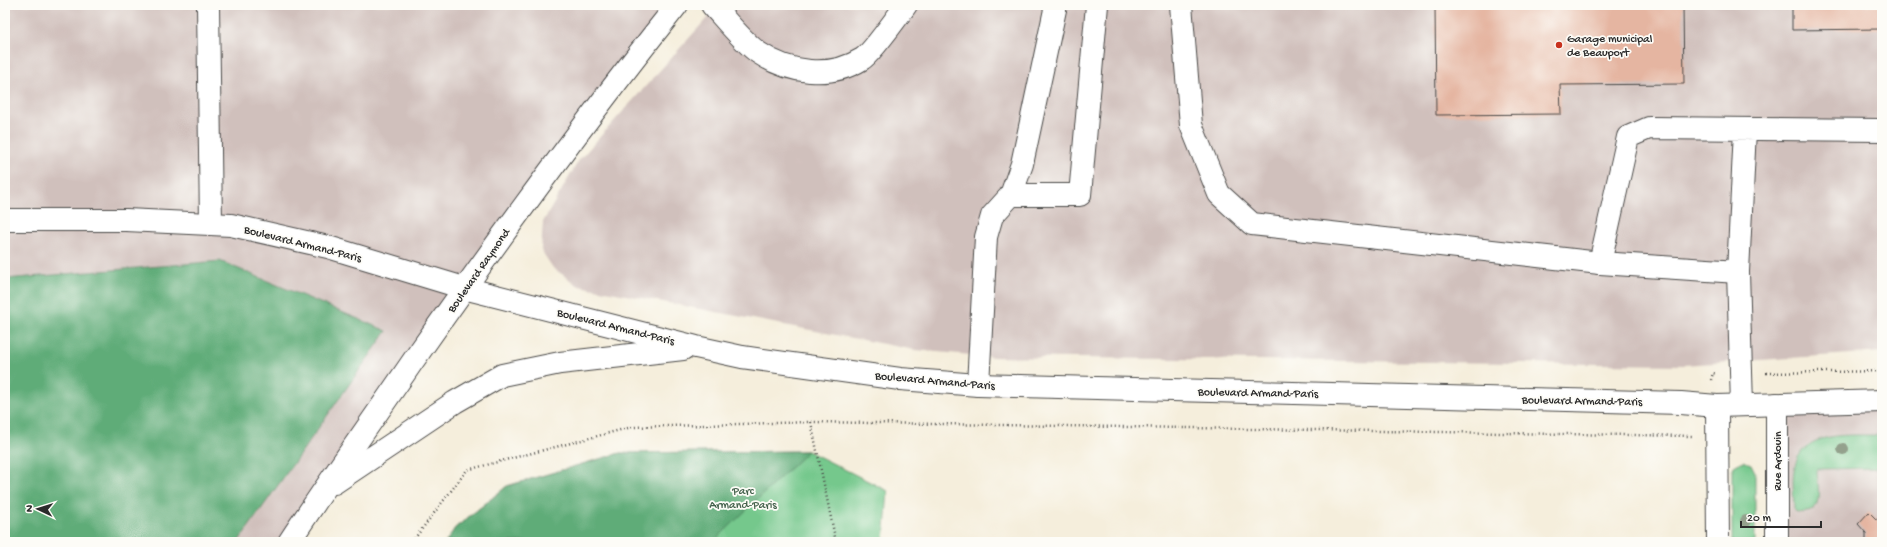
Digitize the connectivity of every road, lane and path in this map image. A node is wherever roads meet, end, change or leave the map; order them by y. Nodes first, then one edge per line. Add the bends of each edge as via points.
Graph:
1 (208, 5) edge
2 (677, 5) edge
3 (712, 5) edge
4 (906, 5) edge
5 (1056, 5) edge
6 (1097, 5) edge
7 (1181, 5) edge
8 (1745, 130) junction
9 (1882, 130) edge
10 (1011, 195) junction
11 (5, 220) edge
12 (211, 224) junction
13 (1600, 263) junction
14 (1738, 272) junction
15 (464, 288) junction
16 (696, 347) junction
17 (978, 385) junction
18 (1882, 401) edge
19 (1777, 404) junction
20 (1742, 405) junction
21 (1717, 406) junction
22 (811, 422) junction
23 (1691, 437) dead end
24 (323, 491) junction
25 (289, 542) edge
26 (412, 542) edge
27 (836, 542) edge
28 (1718, 542) edge
29 (1777, 542) edge

1 - 12 street
2 - 15 street, Boulevard Raymond via 617,80
3 - 4 street via 758,52 783,66 816,73 841,68 863,59
5 - 10 street via 1022,164
6 - 10 street via 1080,195
7 - 13 street via 1191,125 1219,194 1252,224
8 - 9 street
8 - 13 street via 1649,128 1628,137
8 - 14 street
10 - 17 street via 992,216 986,237
11 - 12 street, Boulevard Armand-Paris via 126,220
12 - 15 street, Boulevard Armand-Paris via 232,225 328,247
13 - 14 street
14 - 20 street
15 - 16 street, Boulevard Armand-Paris
15 - 24 street, Boulevard Raymond
16 - 17 street, Boulevard Armand-Paris via 742,357 900,379
16 - 24 street via 560,363 502,375 455,402
17 - 21 street, Boulevard Armand-Paris
18 - 19 street, Boulevard Armand-Paris
19 - 20 street, Boulevard Armand-Paris
19 - 29 street, Rue Ardouin
20 - 21 street, Boulevard Armand-Paris
21 - 28 street
22 - 23 path
22 - 26 path via 632,428 467,470
22 - 27 path
24 - 25 street, Boulevard Raymond

